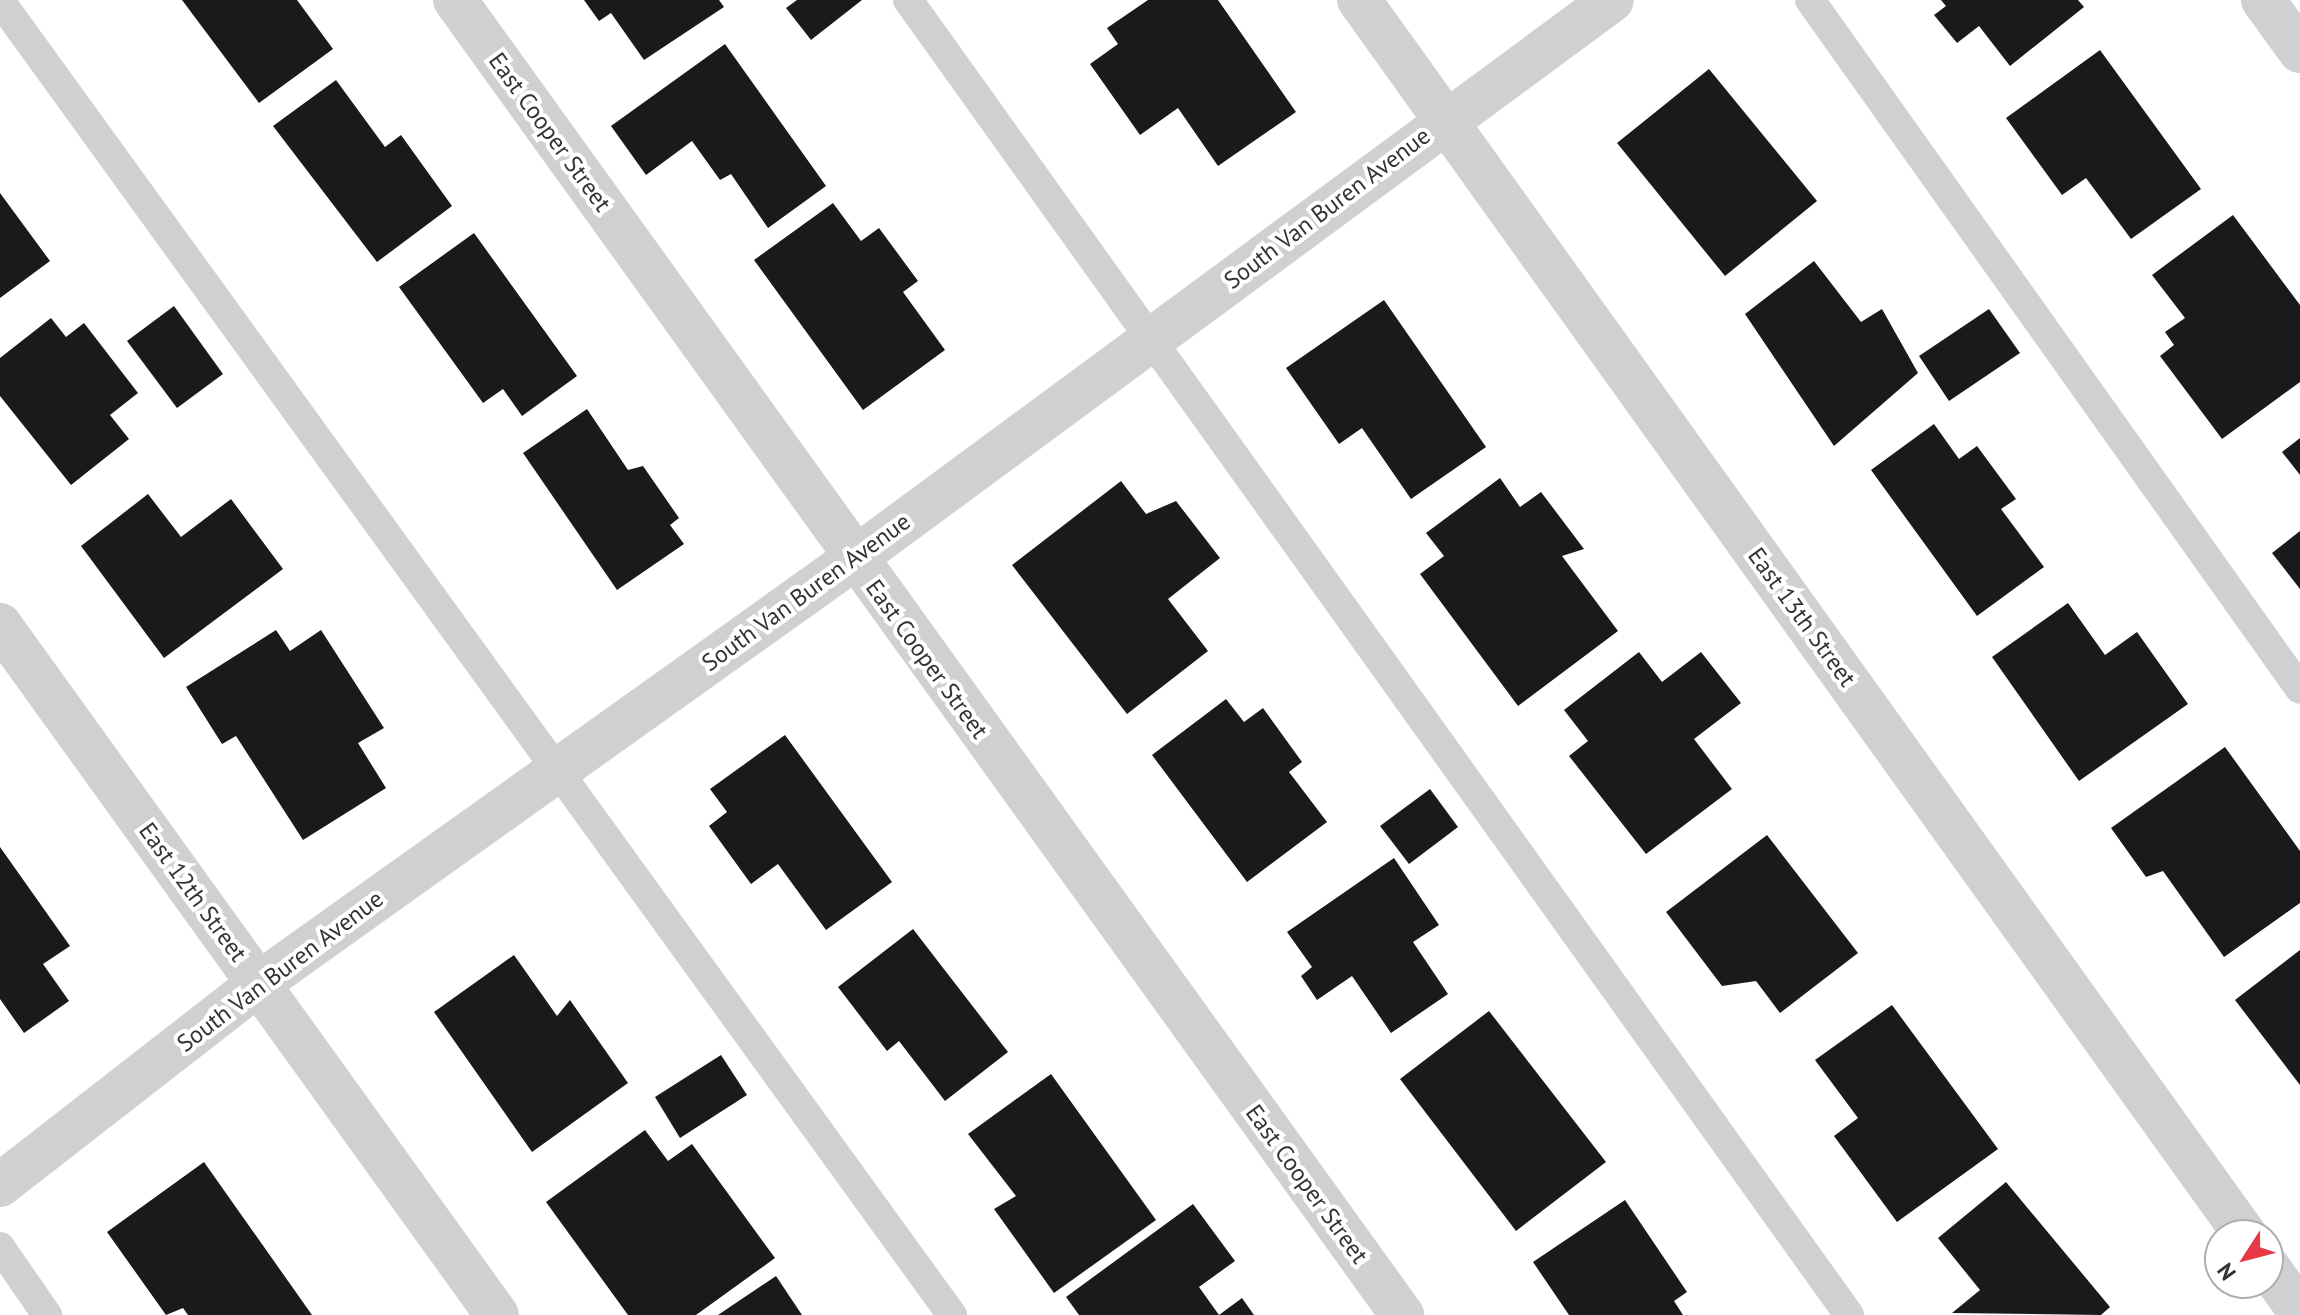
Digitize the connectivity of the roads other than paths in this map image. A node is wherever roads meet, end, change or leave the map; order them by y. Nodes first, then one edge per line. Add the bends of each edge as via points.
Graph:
1 (455, 0) edge
2 (908, 0) edge
3 (1359, 0) edge
4 (1612, 0) edge
5 (1810, 0) edge
6 (2263, 0) edge
7 (0, 1) edge
8 (2300, 51) edge
9 (1446, 120) junction
10 (1150, 339) junction
11 (855, 558) junction
12 (0, 625) edge
13 (2300, 689) edge
14 (557, 770) junction
15 (258, 984) junction
16 (0, 1185) edge
17 (2234, 1219) edge
18 (0, 1247) edge
19 (2284, 1290) edge
20 (2300, 1312) edge
21 (47, 1315) edge
22 (497, 1315) edge
23 (952, 1315) edge
24 (1402, 1315) edge
25 (1849, 1315) edge

1 - 11 street, East Cooper Street
2 - 10 lane
3 - 9 street, East 13th Street
4 - 9 street, South Van Buren Avenue
5 - 13 lane
6 - 8 street
7 - 14 lane
9 - 10 street, South Van Buren Avenue
9 - 17 street, East 13th Street
10 - 11 street, South Van Buren Avenue
10 - 25 lane
11 - 14 street, South Van Buren Avenue
11 - 24 street, East Cooper Street
12 - 15 street, East 12th Street
14 - 15 street, South Van Buren Avenue
14 - 23 lane
15 - 16 street, South Van Buren Avenue
15 - 22 street, East 12th Street
18 - 21 lane
19 - 20 street

